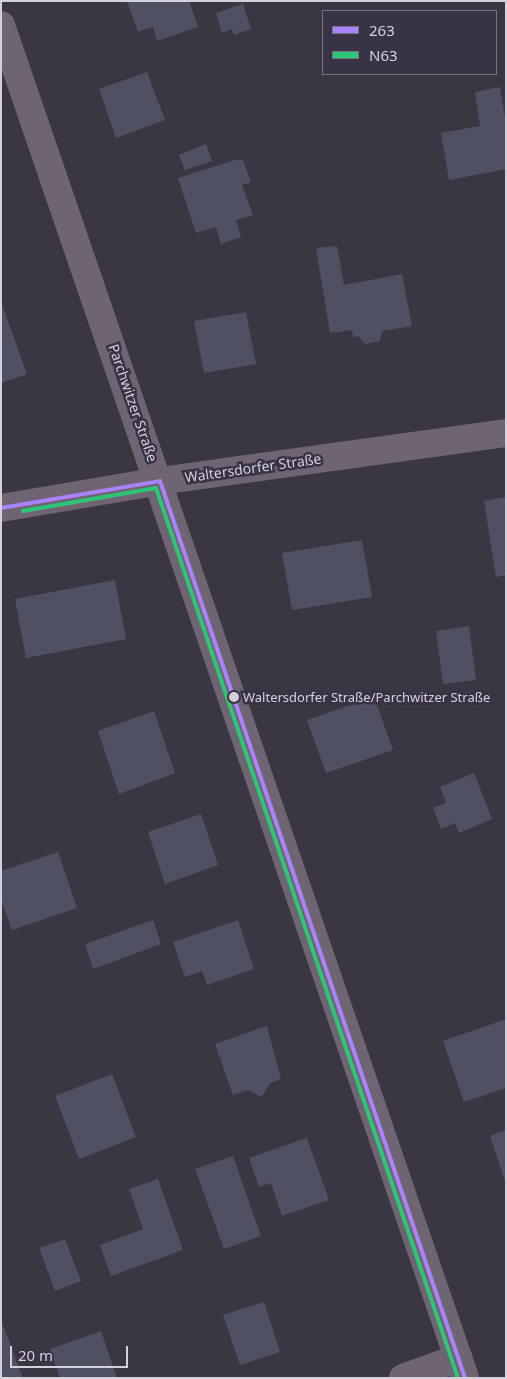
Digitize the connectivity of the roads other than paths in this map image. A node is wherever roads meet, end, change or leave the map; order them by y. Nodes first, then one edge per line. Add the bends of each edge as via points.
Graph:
1 (1, 25) edge
2 (506, 433) edge
3 (160, 482) junction
4 (1, 508) edge
5 (462, 1368) edge
6 (403, 1378) edge

1 - 3 street, Parchwitzer Straße
2 - 3 street, Waltersdorfer Straße
3 - 4 street, Waltersdorfer Straße
3 - 5 street, Parchwitzer Straße
5 - 6 street

